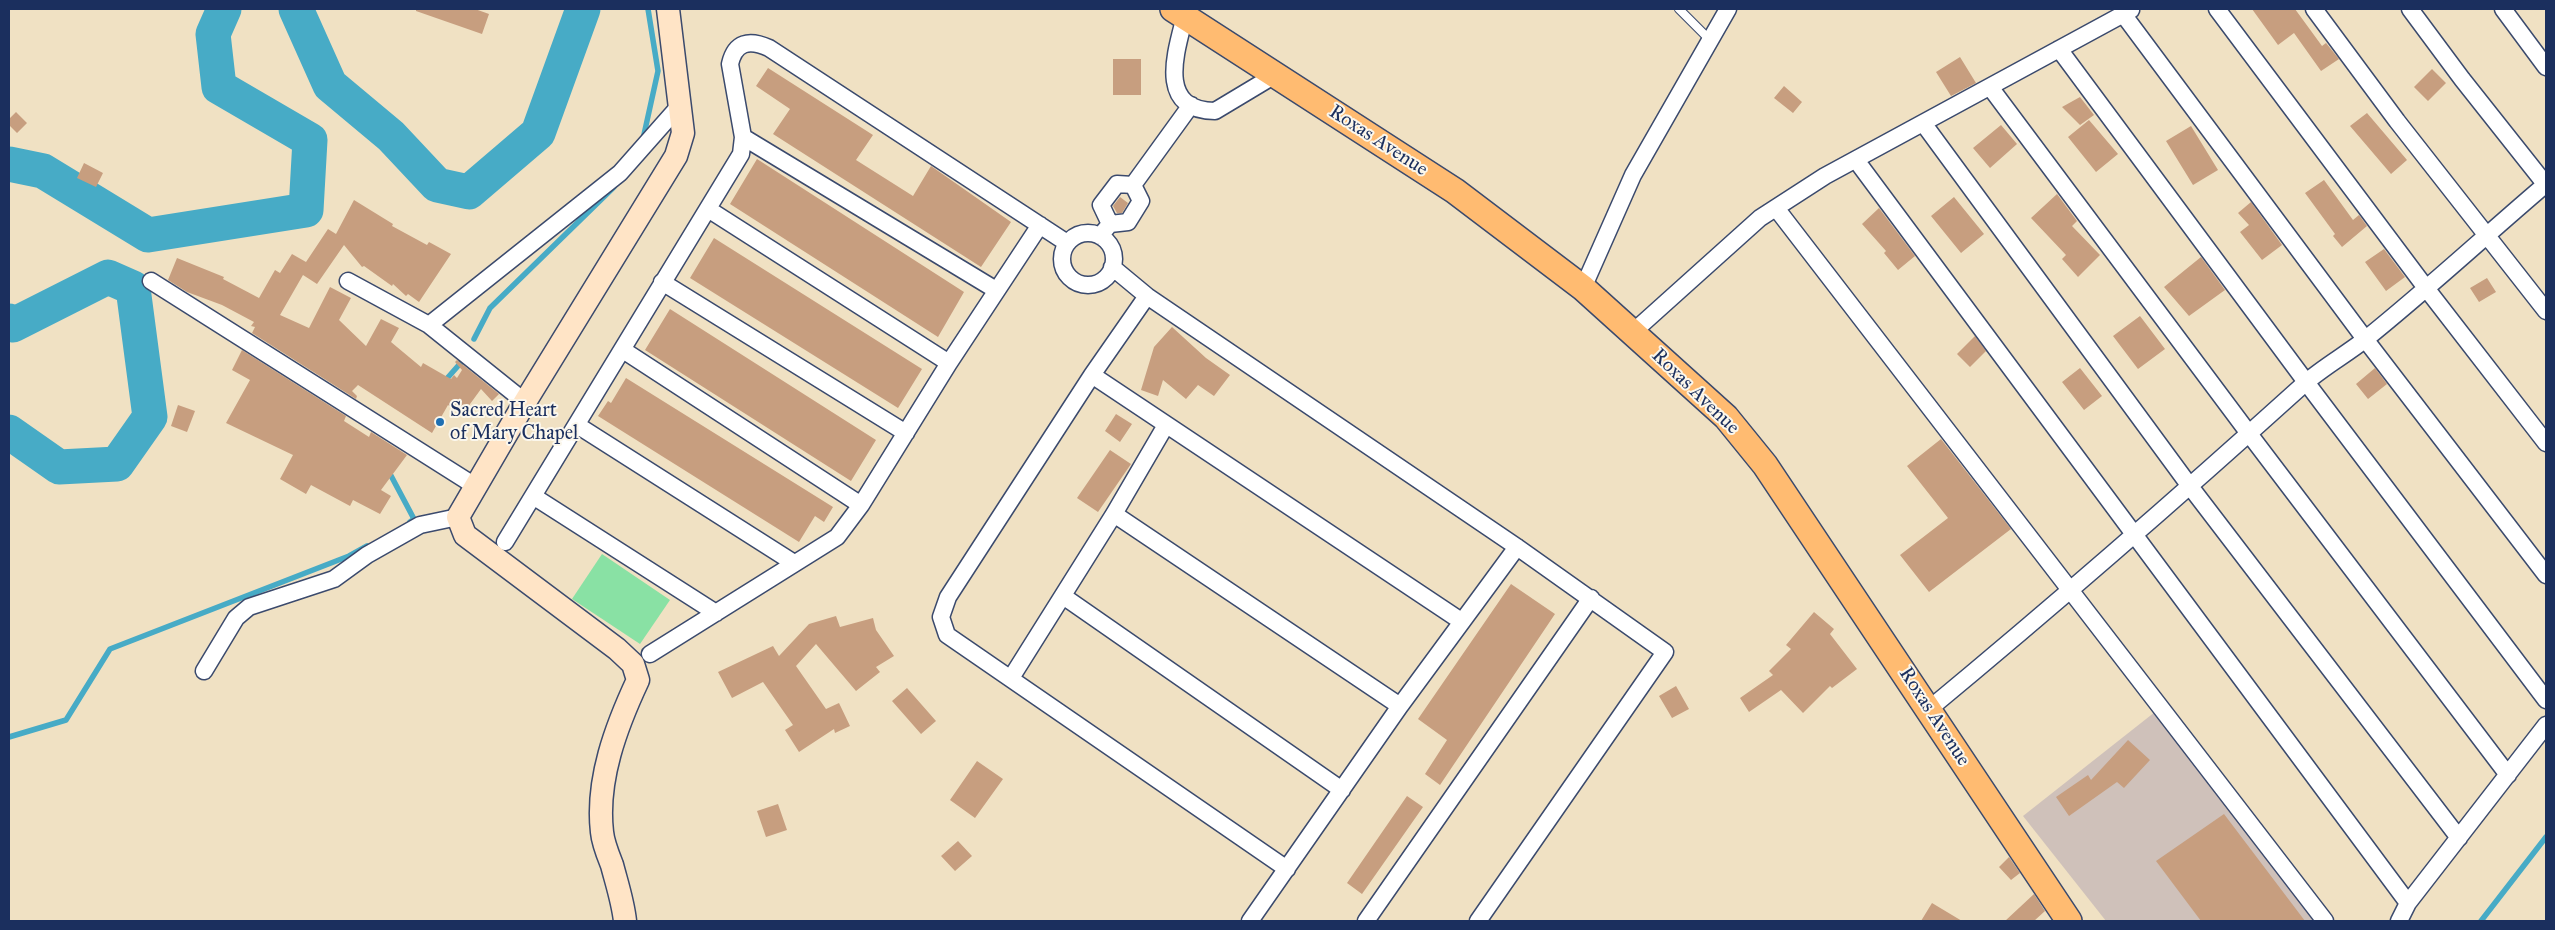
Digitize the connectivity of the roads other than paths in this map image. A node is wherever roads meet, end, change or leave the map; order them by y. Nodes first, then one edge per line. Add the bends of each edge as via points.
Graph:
1 (668, 9) edge
2 (1679, 9) edge
3 (1728, 9) edge
4 (2217, 9) edge
5 (2314, 9) edge
6 (2410, 9) edge
7 (2503, 9) edge
8 (2128, 11) edge
9 (1179, 13) edge
10 (1709, 39) junction
11 (2059, 49) junction
12 (2546, 66) edge
13 (1275, 75) junction
14 (1990, 87) junction
15 (680, 104) junction
16 (1191, 105) junction
17 (1923, 123) junction
18 (743, 137) junction
19 (1856, 160) junction
20 (2546, 184) edge
21 (1133, 186) junction
22 (1776, 208) junction
23 (708, 209) junction
24 (1040, 226) junction
25 (1105, 230) junction
26 (2486, 235) junction
27 (1067, 242) junction
28 (1112, 267) junction
29 (151, 281) dead end
30 (348, 281) dead end
31 (662, 282) junction
32 (1583, 288) junction
33 (2426, 288) junction
34 (996, 290) junction
35 (1147, 296) junction
36 (2546, 311) edge
37 (429, 326) junction
38 (1632, 333) junction
39 (2365, 339) junction
40 (623, 350) junction
41 (949, 362) junction
42 (1092, 374) junction
43 (2306, 382) junction
44 (525, 402) junction
45 (577, 425) junction
46 (1166, 425) junction
47 (906, 433) junction
48 (2250, 435) junction
49 (2546, 443) edge
50 (2189, 485) junction
51 (475, 486) junction
52 (533, 496) junction
53 (861, 505) junction
54 (1114, 514) junction
55 (458, 517) junction
56 (2134, 533) junction
57 (505, 542) dead end
58 (1517, 546) junction
59 (794, 563) junction
60 (2546, 575) edge
61 (2071, 591) junction
62 (1063, 596) junction
63 (1591, 598) junction
64 (716, 612) junction
65 (1461, 621) junction
66 (650, 654) dead end
67 (204, 672) dead end
68 (1011, 678) junction
69 (2546, 700) edge
70 (1400, 706) junction
71 (1928, 710) junction
72 (2546, 725) edge
73 (2508, 775) junction
74 (1342, 790) junction
75 (2459, 838) junction
76 (1287, 869) junction
77 (2408, 903) junction
78 (625, 921) edge
79 (1250, 921) edge
80 (1366, 921) edge
81 (1478, 921) edge
82 (2069, 921) edge
83 (2326, 921) edge
84 (2399, 921) edge

1 - 15 street
2 - 10 lane
3 - 10 street
4 - 33 street
5 - 26 street
6 - 20 street via 2462,80
7 - 12 street
8 - 11 street
8 - 39 street
9 - 13 main road, Roxas Avenue
9 - 16 street via 1173,65 1175,84
10 - 32 street via 1633,175
11 - 14 street
11 - 43 street
13 - 16 street via 1215,111
13 - 32 main road, Roxas Avenue via 1455,191
14 - 17 street
14 - 48 street
15 - 37 street via 620,173
15 - 44 street via 683,134 676,156
16 - 21 street
17 - 19 street
17 - 50 street
18 - 23 street via 741,154
18 - 24 street via 730,64 739,47 749,42 758,43
18 - 34 street
19 - 22 street
19 - 56 street
20 - 26 street
21 - 25 street via 1141,200 1128,222
21 - 25 street via 1117,184 1101,205
22 - 38 street via 1760,218
22 - 61 street
23 - 31 street
23 - 41 street
24 - 27 street
24 - 34 street
25 - 27 street via 1083,234
25 - 28 street via 1112,250
26 - 33 street
26 - 36 street
27 - 28 street via 1062,259 1064,268 1075,281 1093,284 1108,275
28 - 35 street
29 - 51 street
30 - 37 street
31 - 40 street
31 - 47 street
32 - 38 main road, Roxas Avenue
33 - 39 street
33 - 49 street
34 - 41 street
35 - 42 street
35 - 58 street
37 - 44 street
38 - 71 main road, Roxas Avenue via 1726,416 1765,465
39 - 43 street
39 - 60 street
40 - 45 street
40 - 53 street
41 - 47 street
42 - 46 street
42 - 68 street via 948,597 941,617 947,635
43 - 48 street
43 - 69 street
44 - 51 street
45 - 52 street
45 - 59 street
46 - 54 street
46 - 65 street
47 - 53 street
48 - 50 street
48 - 73 street
50 - 56 street
50 - 75 street
51 - 55 street
52 - 57 street
52 - 64 street
53 - 59 street via 837,537
54 - 62 street
54 - 70 street
55 - 67 street via 420,526 367,555 334,579 249,607 236,618
55 - 78 street via 465,535 633,664 638,680 621,715 601,799 602,834
56 - 61 street
56 - 77 street
58 - 63 street
58 - 65 street
59 - 64 street
61 - 71 street
61 - 83 street
62 - 68 street
62 - 74 street
63 - 80 street
63 - 81 street via 1665,652
64 - 66 street
65 - 70 street
68 - 76 street
70 - 74 street
71 - 82 main road, Roxas Avenue
72 - 73 street
73 - 75 street
74 - 76 street
75 - 77 street
76 - 79 street
77 - 84 street

